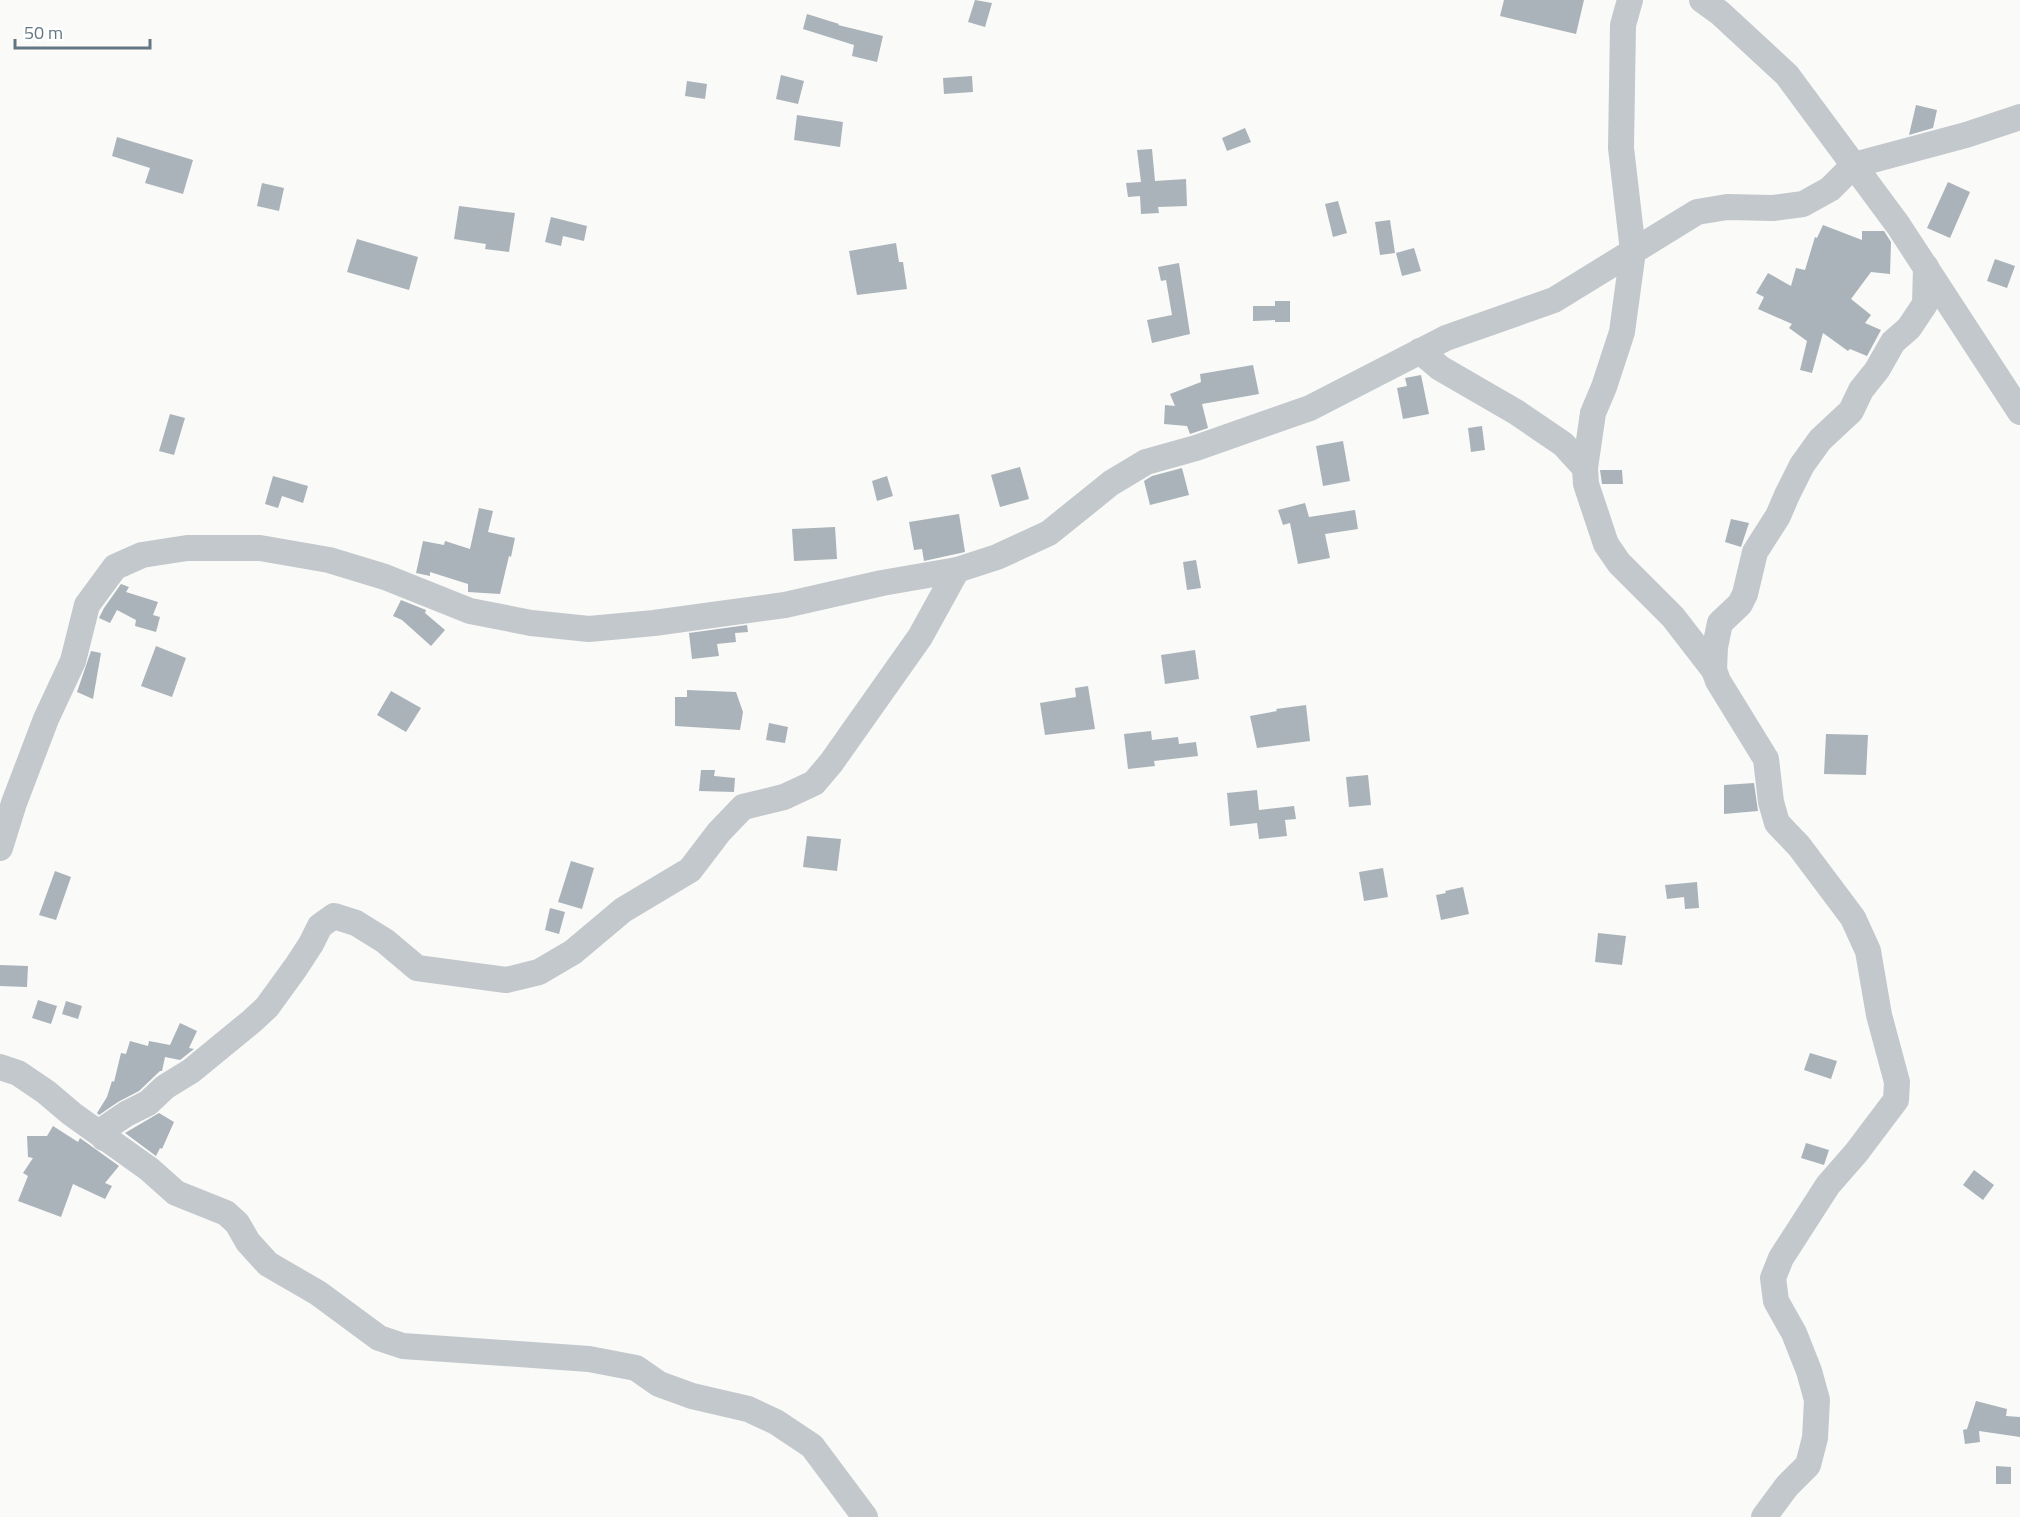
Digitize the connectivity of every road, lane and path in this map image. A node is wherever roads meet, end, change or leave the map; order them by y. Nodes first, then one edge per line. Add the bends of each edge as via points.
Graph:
1 (1630, 0) edge
2 (1702, 0) edge
3 (2020, 117) edge
4 (1854, 165) junction
5 (1633, 251) junction
6 (1926, 267) junction
7 (1420, 351) junction
8 (2020, 412) edge
9 (1585, 468) junction
10 (957, 570) junction
11 (1714, 670) junction
12 (0, 848) edge
13 (0, 1066) edge
14 (104, 1138) junction
15 (865, 1517) edge
16 (1764, 1517) edge

1 - 5 street via 1623,25 1621,148
2 - 4 street via 1787,75
3 - 4 street
4 - 5 street via 1830,189 1803,204 1697,212
4 - 6 street
5 - 7 street via 1554,300
5 - 9 street via 1622,332 1593,413
6 - 8 street
6 - 11 street via 1924,304 1909,328 1893,342 1851,411 1820,440 1802,465 1778,516 1755,552 1745,594 1720,623
7 - 9 street via 1440,368 1563,444
7 - 10 street via 1310,408 1146,462 1111,483 1049,533
9 - 11 street via 1586,484 1606,544 1619,563 1673,617
10 - 12 street via 784,605 589,629 470,611 385,577 329,560 260,549 187,548 142,555 115,567 87,605 73,661 46,718
10 - 14 street via 920,637 814,783 784,797 743,807 690,870 623,910 573,952 539,972 506,980 454,974 417,968 385,941 356,923 334,916 320,926 267,1006 148,1103 104,1129
11 - 16 street via 1766,759 1777,823 1853,918 1869,951 1879,1015 1897,1082 1896,1100 1828,1185 1781,1258 1773,1278 1776,1301 1794,1333 1817,1400 1815,1438 1808,1465
13 - 14 street via 46,1092
14 - 15 street via 149,1169 176,1194 226,1213 268,1264 318,1293 380,1338 403,1346 589,1359 636,1368 660,1384 692,1396 748,1409 812,1446

